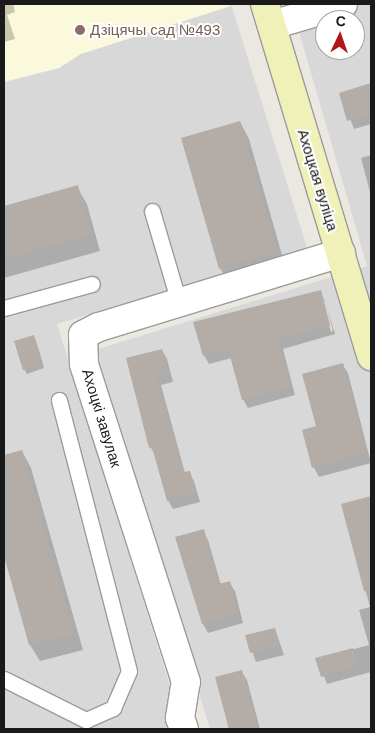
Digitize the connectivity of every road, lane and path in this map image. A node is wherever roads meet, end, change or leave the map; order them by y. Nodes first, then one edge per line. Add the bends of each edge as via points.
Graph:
1 (343, 4) edge
2 (269, 14) edge
3 (152, 211) dead end
4 (341, 253) junction
5 (92, 284) dead end
6 (179, 303) junction
7 (4, 308) edge
8 (371, 356) edge
9 (59, 400) dead end
10 (4, 679) edge
11 (179, 726) edge

1 - 2 street
2 - 4 street, Ахоцкая вуліца
3 - 6 lane
4 - 6 street, Ахоцкі завулак
4 - 8 street, Ахоцкая вуліца
5 - 7 lane
6 - 11 street, Ахоцкі завулак via 99,327 83,335 84,364 186,682
9 - 10 lane via 129,672 113,708 86,720

